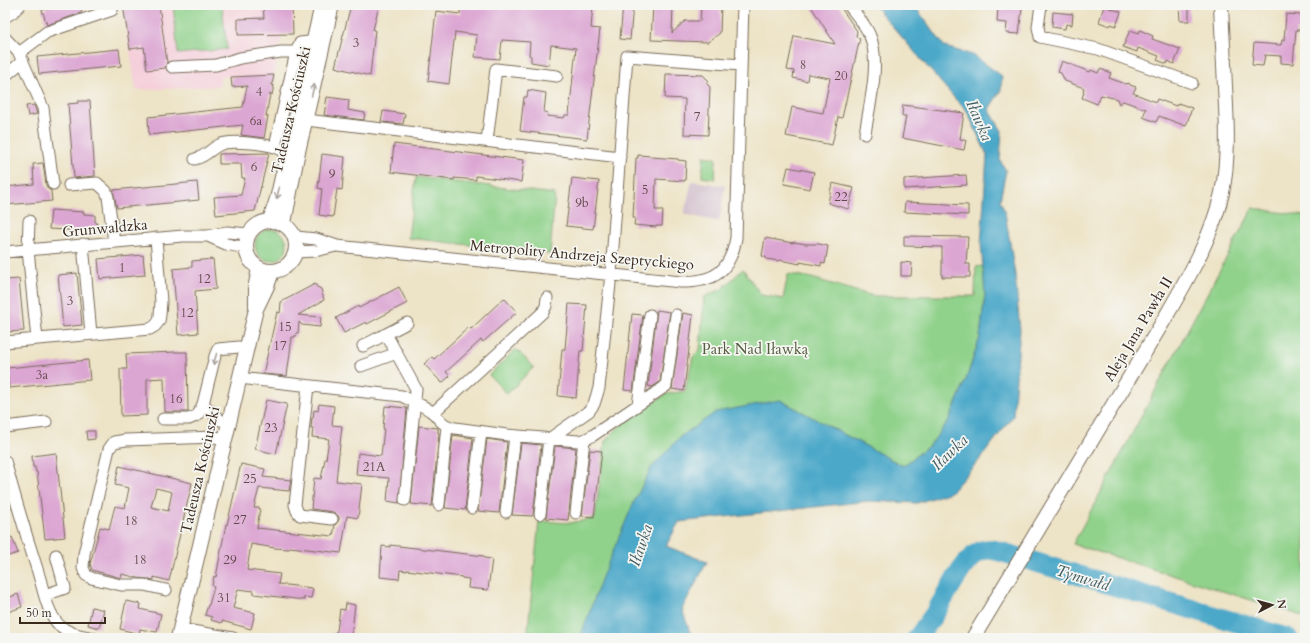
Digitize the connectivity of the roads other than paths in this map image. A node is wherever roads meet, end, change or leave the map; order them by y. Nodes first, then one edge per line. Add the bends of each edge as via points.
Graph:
1 (7, 5) edge
2 (20, 5) edge
3 (322, 5) edge
4 (332, 5) edge
5 (743, 5) edge
6 (849, 5) edge
7 (1041, 5) edge
8 (1221, 5) edge
9 (5, 9) edge
10 (112, 10) dead end
11 (5, 17) edge
12 (5, 38) edge
13 (314, 43) junction
14 (296, 52) junction
15 (21, 57) junction
16 (320, 58) junction
17 (741, 65) junction
18 (172, 67) dead end
19 (5, 76) edge
20 (557, 76) dead end
21 (1192, 83) dead end
22 (306, 120) junction
23 (865, 134) dead end
24 (487, 141) junction
25 (275, 147) junction
26 (287, 156) junction
27 (620, 157) junction
28 (195, 159) dead end
29 (53, 184) dead end
30 (68, 185) dead end
31 (270, 220) junction
32 (29, 221) dead end
33 (284, 223) junction
34 (249, 234) junction
35 (208, 236) junction
36 (156, 238) junction
37 (296, 238) junction
38 (114, 242) junction
39 (83, 244) junction
40 (337, 246) junction
41 (246, 248) junction
42 (28, 250) junction
43 (5, 252) edge
44 (296, 252) junction
45 (265, 270) junction
46 (611, 274) junction
47 (547, 298) dead end
48 (650, 315) dead end
49 (676, 315) dead end
50 (407, 323) dead end
51 (91, 334) junction
52 (386, 334) junction
53 (37, 339) junction
54 (5, 342) edge
55 (363, 346) dead end
56 (246, 349) junction
57 (396, 353) junction
58 (361, 366) dead end
59 (239, 378) junction
60 (308, 386) junction
61 (415, 402) junction
62 (203, 404) junction
63 (638, 405) junction
64 (433, 413) junction
65 (163, 420) dead end
66 (46, 422) dead end
67 (229, 422) junction
68 (447, 426) junction
69 (5, 427) edge
70 (481, 432) junction
71 (515, 436) junction
72 (549, 439) junction
73 (225, 440) junction
74 (584, 440) junction
75 (5, 461) edge
76 (405, 500) dead end
77 (439, 505) dead end
78 (472, 508) dead end
79 (506, 512) dead end
80 (576, 513) dead end
81 (540, 514) dead end
82 (332, 519) dead end
83 (56, 555) dead end
84 (166, 590) dead end
85 (45, 595) junction
86 (179, 634) edge
87 (209, 636) edge
88 (93, 638) edge
89 (233, 638) edge
90 (973, 638) edge

1 - 9 street
2 - 11 street
3 - 13 main road, Tadeusza Kościuszki
4 - 16 main road, Tadeusza Kościuszki
5 - 17 street, Metropolity Andrzeja Szeptyckiego
6 - 23 street via 870,35 875,52 875,70
7 - 21 street via 1038,27 1040,37 1098,49
8 - 90 main road, Aleja Jana Pawła II via 1227,150 1222,193 1212,227 1190,275
10 - 15 street via 47,32
12 - 15 street
13 - 14 street via 300,43
13 - 16 street
13 - 26 main road, Tadeusza Kościuszki
14 - 18 street via 247,57 216,65
14 - 25 street
15 - 19 street
15 - 29 street via 43,108
22 -> 16 main road, Tadeusza Kościuszki
17 - 27 street via 626,56
17 - 46 street, Metropolity Andrzeja Szeptyckiego via 736,238 729,262 714,276 693,282
20 - 24 street via 496,69
22 - 24 street
22 - 33 main road, Tadeusza Kościuszki
24 - 27 street
25 - 26 street
25 - 28 street via 229,142 218,145 203,157
26 -> 31 main road, Tadeusza Kościuszki
27 - 46 street
30 - 38 street via 97,183 106,191
31 - 33 main road
31 - 34 main road via 254,227
32 - 42 street
33 - 37 main road
34 - 35 street, Grunwaldzka via 227,232
34 - 41 main road
35 - 36 street, Grunwaldzka
35 - 41 street, Grunwaldzka via 226,244
36 - 38 street, Grunwaldzka
36 - 51 street via 161,302 159,321 150,329
37 - 40 street, Metropolity Andrzeja Szeptyckiego via 316,239
37 - 44 main road
38 - 39 street, Grunwaldzka
39 - 42 street, Grunwaldzka
39 - 51 street
40 - 44 street, Metropolity Andrzeja Szeptyckiego
40 - 46 street, Metropolity Andrzeja Szeptyckiego
41 - 45 main road via 252,263
42 - 43 street, Grunwaldzka
42 - 53 street
44 - 45 main road via 285,268 278,271
45 - 56 main road, Tadeusza Kościuszki via 256,284 256,309
46 - 72 street via 599,388 594,404 589,411
47 - 64 street via 543,312
48 - 63 street
49 - 63 street via 666,386
50 - 52 street
51 - 53 street
52 - 55 street
52 - 57 street
53 - 54 street
56 - 59 main road, Tadeusza Kościuszki
56 -> 62 street via 218,349
57 - 58 street
57 - 61 street via 416,388
59 - 60 street
59 - 67 main road, Tadeusza Kościuszki
60 - 61 street via 398,396
60 - 82 street via 296,511 304,517
61 - 64 street
61 - 76 street
62 - 65 street via 198,415 189,419
62 - 67 street via 220,420
63 - 74 street
64 - 68 street
66 - 69 street
67 - 73 main road, Tadeusza Kościuszki
68 - 70 street
68 - 77 street
70 - 71 street
70 - 78 street
71 - 72 street
71 - 79 street
72 - 74 street
72 - 81 street
73 - 84 street via 216,437 126,440 114,442 109,449 84,554 83,568 86,575 91,578 121,585 144,585
73 - 86 main road, Tadeusza Kościuszki
74 - 80 street
75 - 85 street
83 - 85 street via 65,588
85 - 88 street via 58,624 74,634
86 - 87 street
87 - 89 street

